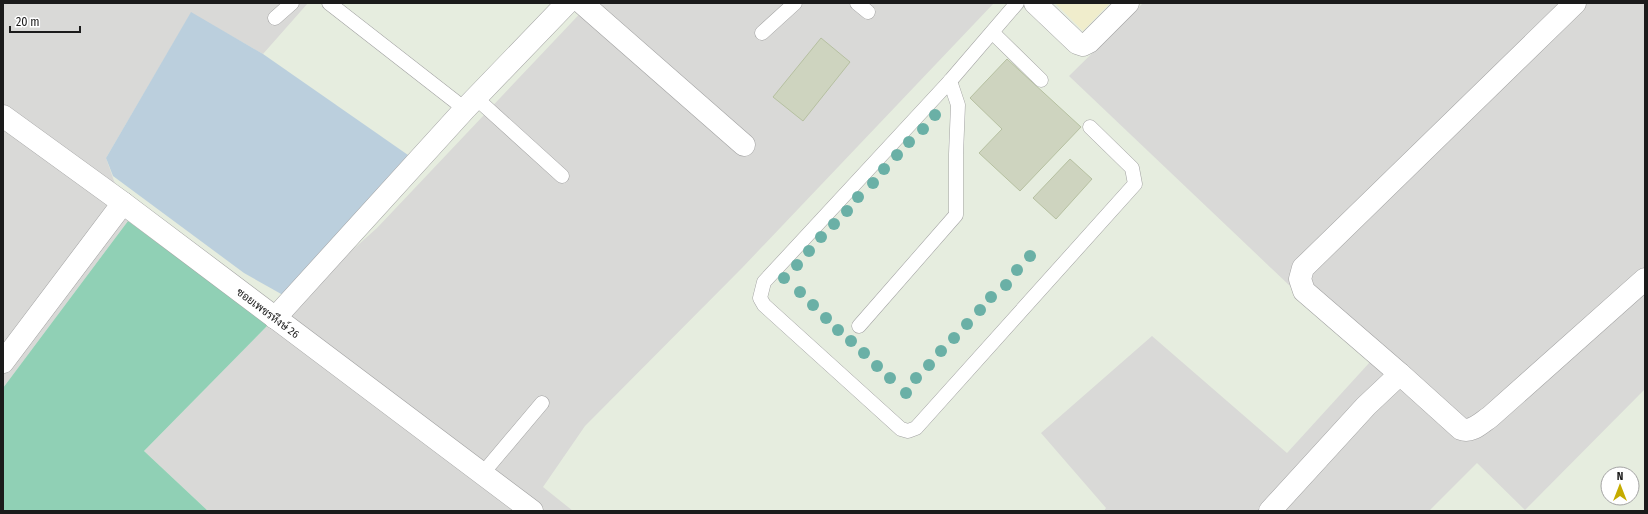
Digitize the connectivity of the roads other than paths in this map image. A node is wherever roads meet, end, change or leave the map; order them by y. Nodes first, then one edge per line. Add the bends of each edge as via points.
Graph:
1 (292, 3) edge
2 (329, 3) edge
3 (568, 3) edge
4 (582, 3) edge
5 (795, 3) edge
6 (857, 3) edge
7 (1017, 3) edge
8 (1035, 3) edge
9 (1128, 3) edge
10 (1575, 3) edge
11 (868, 12) dead end
12 (275, 18) dead end
13 (762, 33) dead end
14 (993, 33) junction
15 (1041, 80) dead end
16 (950, 81) junction
17 (470, 104) junction
18 (3, 116) edge
19 (1090, 127) dead end
20 (744, 145) dead end
21 (562, 176) dead end
22 (123, 203) junction
23 (1645, 279) edge
24 (275, 318) junction
25 (859, 326) dead end
26 (3, 362) edge
27 (1400, 374) junction
28 (542, 402) dead end
29 (483, 474) junction
30 (532, 511) edge
31 (1270, 511) edge

1 - 12 lane
2 - 17 lane
3 - 17 street
4 - 20 street
5 - 13 lane
6 - 11 lane
7 - 14 lane
8 - 9 street via 1077,43 1083,45
10 - 27 street via 1303,268 1300,279 1304,291
14 - 15 lane
14 - 16 lane
16 - 19 lane via 764,282 760,298 764,305 901,429 908,431 916,428 1135,184 1132,168
16 - 25 lane via 958,105 956,215
17 - 21 lane
17 - 24 street
18 - 22 street, ซอยเพชรหึงษ์ 26
22 - 24 street, ซอยเพชรหึงษ์ 26
22 - 26 street
23 - 27 street via 1490,417 1471,430 1461,429
24 - 29 street, ซอยเพชรหึงษ์ 26
27 - 31 street via 1366,406
28 - 29 lane
29 - 30 street, ซอยเพชรหึงษ์ 26

